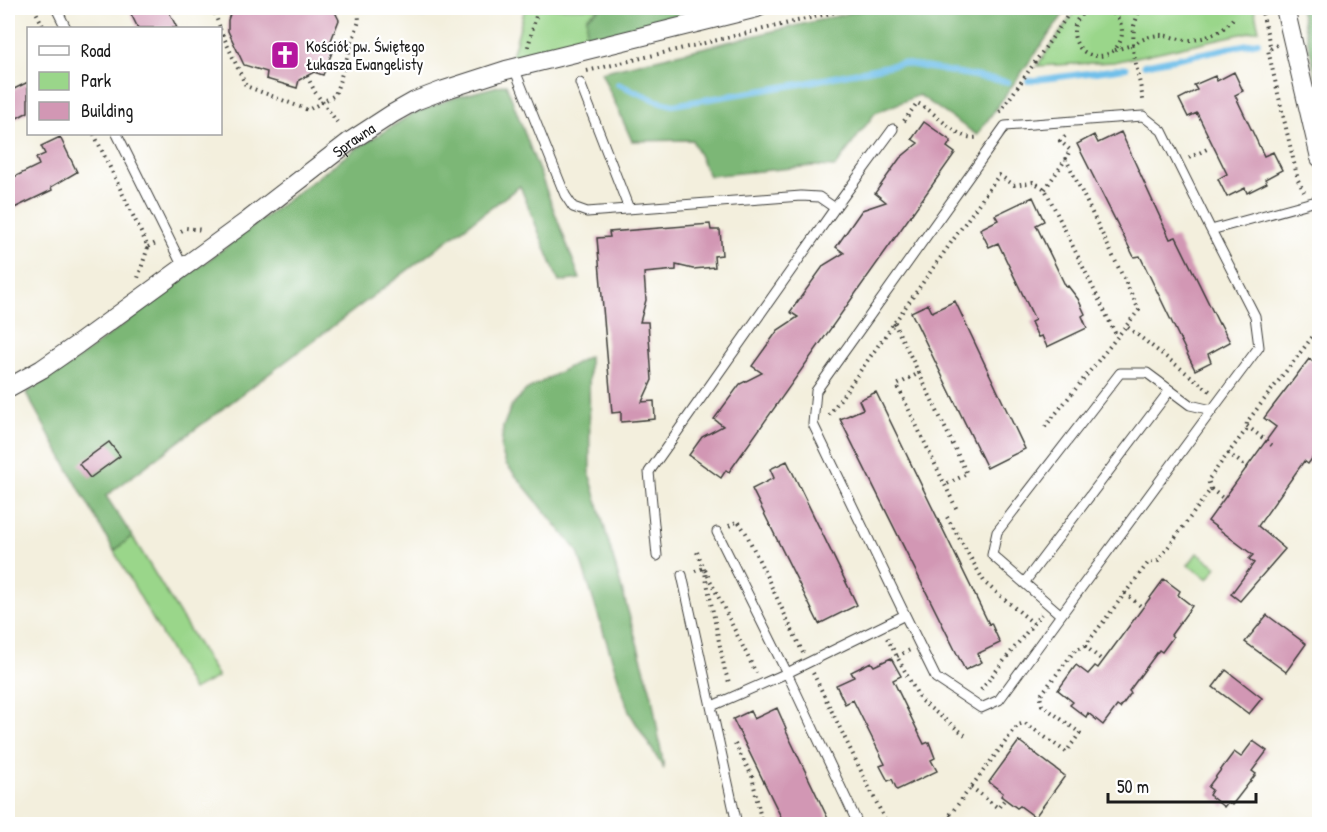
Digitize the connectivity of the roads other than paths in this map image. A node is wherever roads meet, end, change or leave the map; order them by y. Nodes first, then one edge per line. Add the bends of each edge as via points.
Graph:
1 (56, 8) edge
2 (757, 8) edge
3 (1285, 8) edge
4 (66, 27) edge
5 (519, 67) junction
6 (579, 78) road end
7 (893, 129) road end
8 (117, 135) edge
9 (1320, 159) edge
10 (1320, 201) edge
11 (629, 208) junction
12 (835, 208) junction
13 (1211, 230) junction
14 (183, 267) junction
15 (8, 388) edge
16 (1170, 390) junction
17 (1212, 410) junction
18 (717, 532) dead end
19 (657, 556) dead end
20 (682, 575) road end
21 (1024, 583) junction
22 (905, 615) junction
23 (1060, 615) junction
24 (787, 673) junction
25 (712, 706) junction
26 (737, 825) edge
27 (858, 825) edge

1 - 4 lane
2 - 5 street, Sprawna
3 - 9 street
5 - 11 lane via 565,195 573,207 587,212
5 - 14 street, Sprawna via 444,90 392,114
6 - 11 lane
7 - 12 lane
8 - 14 lane
10 - 13 lane
11 - 12 lane via 801,196 819,197
12 - 19 lane via 649,472
13 - 17 lane via 1255,316 1259,348
13 - 22 lane via 1162,131 1143,116 1005,126 816,391 813,424
14 - 15 street, Sprawna via 69,351
16 - 17 lane via 1190,405
16 - 21 lane
16 - 21 lane via 1147,373 1120,374 997,532 992,555
17 - 23 lane
18 - 24 lane
20 - 25 lane
21 - 23 lane
22 - 23 lane via 936,678 981,708 999,700
22 - 24 lane
24 - 25 lane
24 - 27 lane
25 - 26 lane

